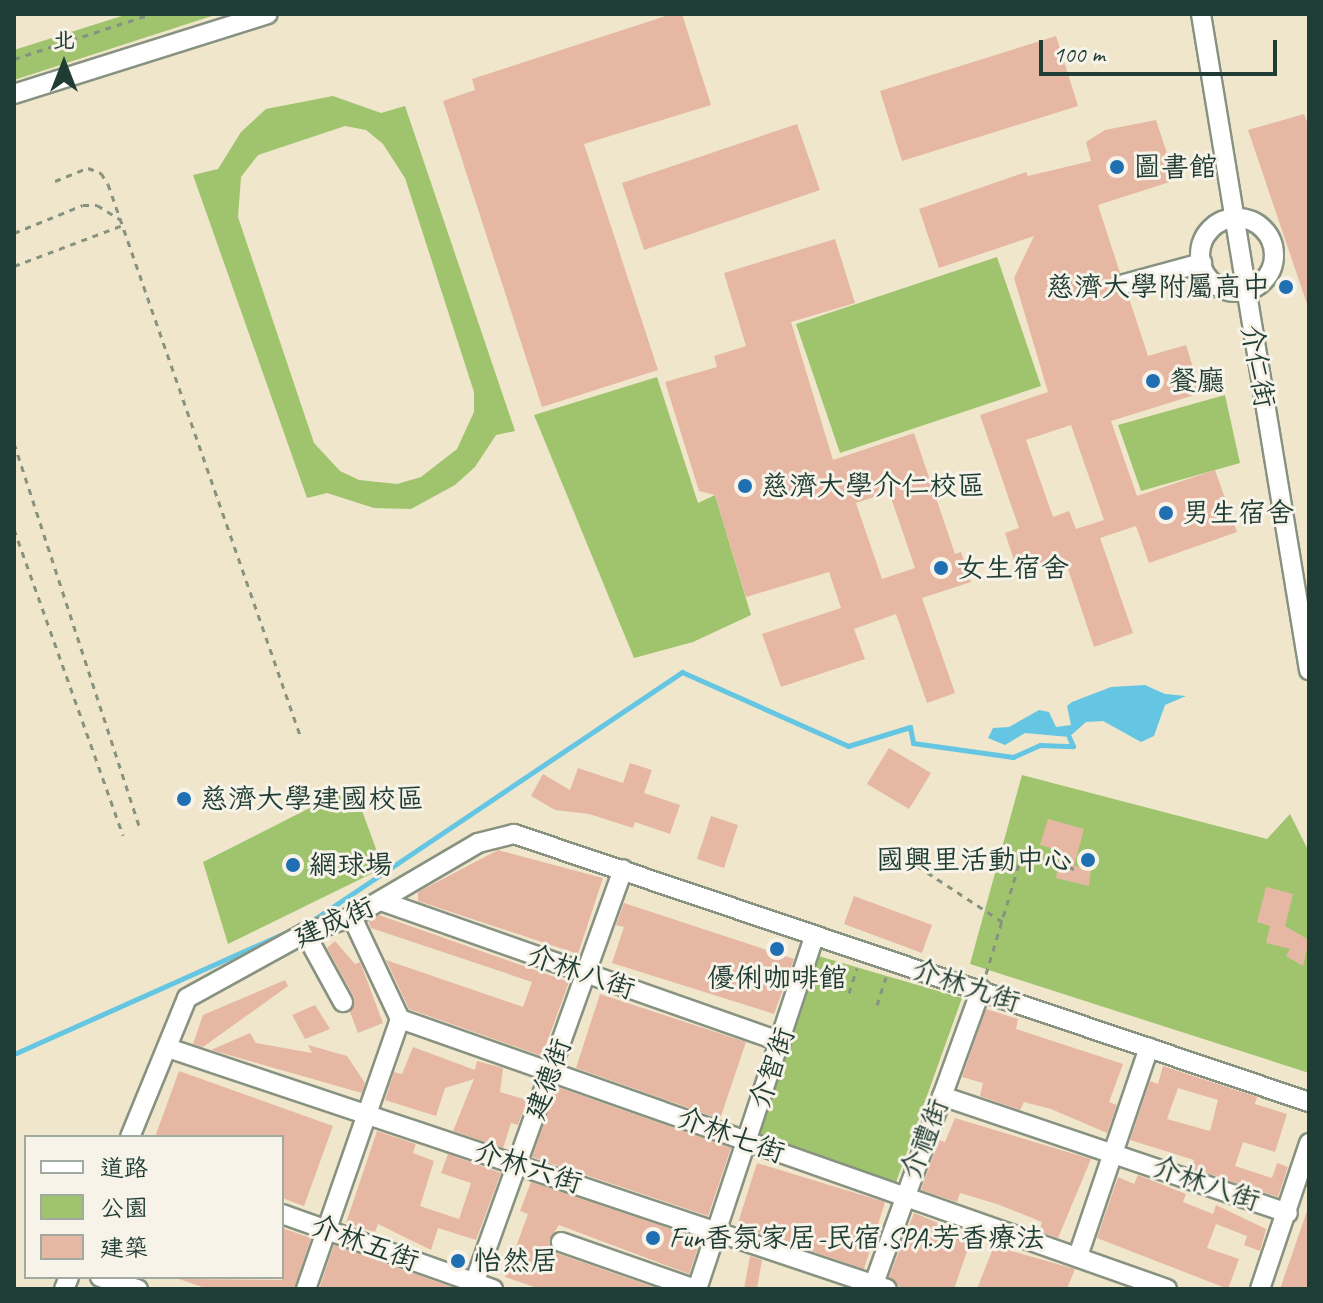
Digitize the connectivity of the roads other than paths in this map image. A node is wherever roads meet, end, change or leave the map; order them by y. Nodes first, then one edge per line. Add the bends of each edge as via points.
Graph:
1 (268, 14) edge
2 (1201, 14) edge
3 (14, 94) edge
4 (1234, 218) junction
5 (1202, 263) junction
6 (1124, 284) dead end
7 (1245, 291) junction
8 (1309, 670) edge
9 (623, 869) junction
10 (381, 901) junction
11 (352, 917) junction
12 (305, 933) junction
13 (814, 937) junction
14 (586, 974) junction
15 (981, 989) junction
16 (343, 1002) dead end
17 (400, 1019) junction
18 (781, 1042) junction
19 (168, 1048) junction
20 (1149, 1048) junction
21 (552, 1069) junction
22 (942, 1096) junction
23 (1309, 1102) edge
24 (367, 1115) junction
25 (131, 1135) edge
26 (747, 1142) junction
27 (1308, 1149) edge
28 (1116, 1153) junction
29 (517, 1163) junction
30 (902, 1199) junction
31 (1288, 1213) junction
32 (284, 1215) edge
33 (328, 1228) junction
34 (719, 1232) junction
35 (561, 1242) dead end
36 (1078, 1256) junction
37 (106, 1279) edge
38 (473, 1286) edge
39 (877, 1287) edge
40 (138, 1289) edge
41 (306, 1289) edge
42 (493, 1289) edge
43 (696, 1289) edge
44 (1167, 1289) edge
45 (1260, 1289) edge

1 - 3 street
2 - 4 street, 介仁街
4 - 5 street via 1222,221 1205,237
4 - 7 street, 介仁街
4 - 7 street via 1246,219 1267,233 1274,256 1266,279
5 - 6 street
5 - 7 street via 1211,282
7 - 8 street, 介仁街
9 - 10 street, 建成街 via 514,834 493,836
9 - 13 street, 介林九街
9 - 14 street, 建德街
10 - 11 street, 建成街
10 - 14 street, 介林八街
11 - 12 street, 建成街
11 - 17 street
12 - 16 street
12 - 19 street, 建成街 via 187,998
13 - 15 street, 介林九街
13 - 18 street, 介智街
14 - 18 street, 介林八街
14 - 21 street, 建德街
15 - 20 street, 介林九街
15 - 22 street, 介禮街
17 - 21 street, 介林七街
17 - 24 street
18 - 26 street, 介智街
19 - 24 street, 介林六街
19 - 25 street, 建成街
20 - 23 street, 介林九街
20 - 28 street
21 - 26 street, 介林七街
21 - 29 street, 建德街
22 - 28 street, 介林八街
22 - 30 street, 介禮街
24 - 29 street, 介林六街
24 - 33 street
26 - 30 street, 介林七街
26 - 34 street, 介智街
27 - 31 street
28 - 31 street, 介林八街
28 - 36 street
29 - 34 street, 介林六街
29 - 38 street, 建德街
30 - 36 street, 介林七街
30 - 39 street, 介禮街
31 - 45 street
32 - 33 street, 介林五街
33 - 38 street, 介林五街
33 - 41 street
34 - 39 street, 介林六街
34 - 43 street, 介智街
35 - 43 street
36 - 44 street, 介林七街
37 - 40 street
38 - 42 street, 介林五街

